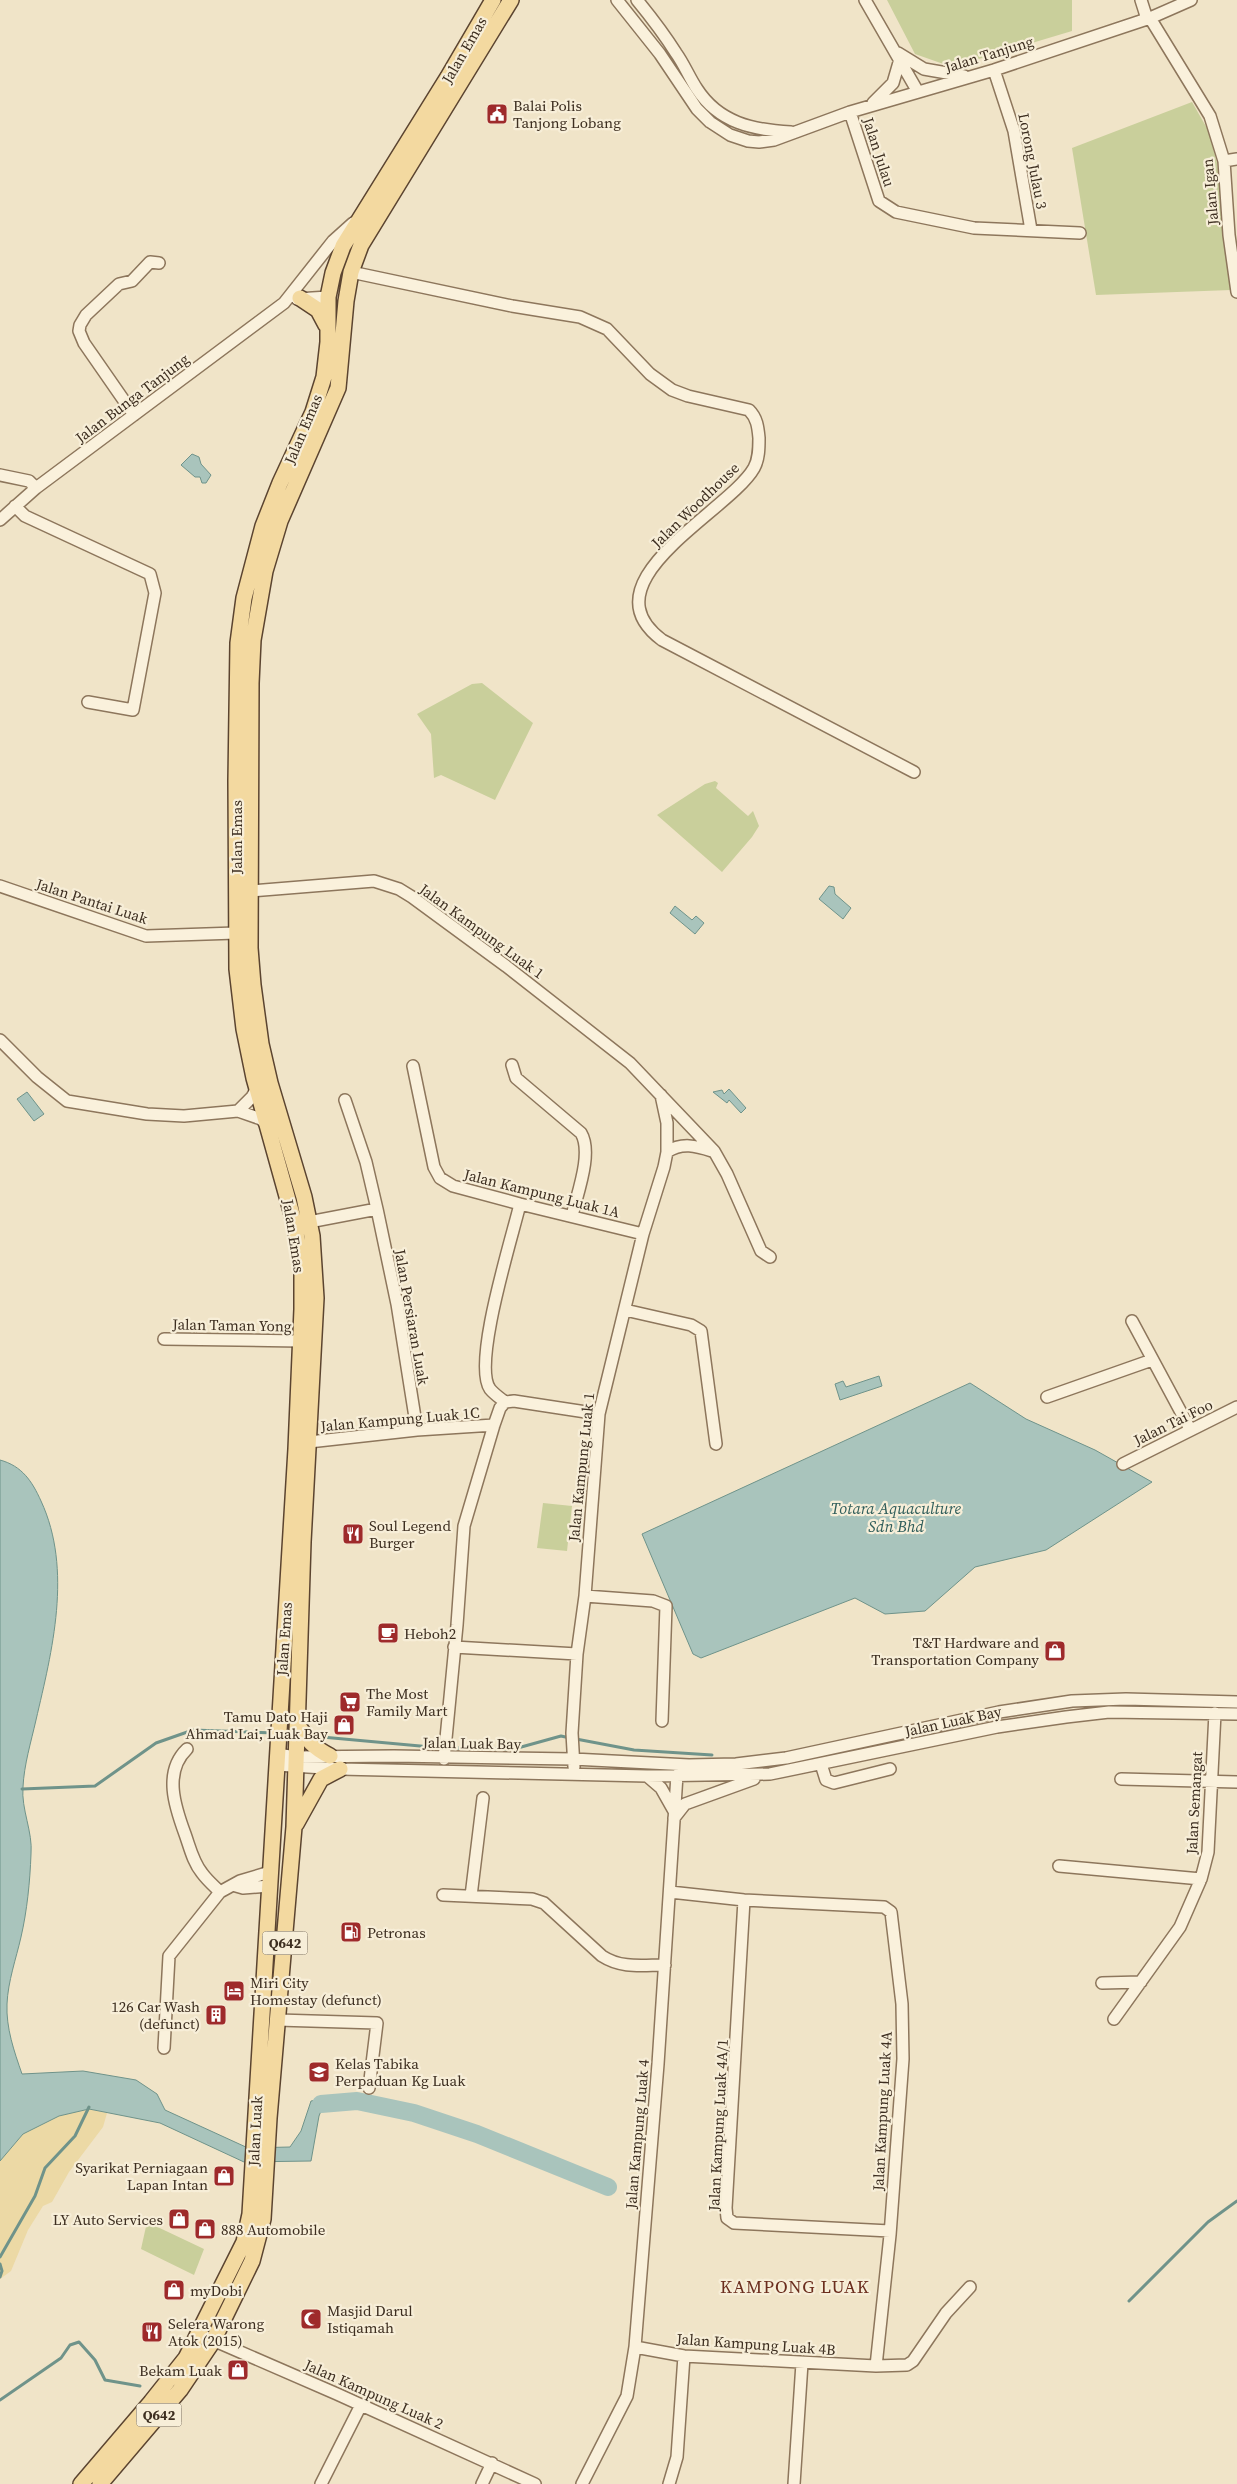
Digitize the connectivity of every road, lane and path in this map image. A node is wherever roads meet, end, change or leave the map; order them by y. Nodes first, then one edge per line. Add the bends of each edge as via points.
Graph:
1 (492, 0) edge
2 (511, 0) edge
3 (617, 0) edge
4 (637, 0) edge
5 (865, 0) edge
6 (1141, 0) edge
7 (1191, 0) edge
8 (1149, 19) junction
9 (897, 55) junction
10 (994, 70) junction
11 (969, 76) junction
12 (918, 92) junction
13 (868, 107) junction
14 (850, 112) junction
15 (795, 132) junction
16 (1237, 159) edge
17 (1224, 161) junction
18 (359, 217) junction
19 (1031, 230) junction
20 (1080, 233) dead end
21 (159, 263) dead end
22 (351, 272) junction
23 (1237, 292) edge
24 (328, 297) junction
25 (300, 298) junction
26 (284, 303) junction
27 (327, 326) junction
28 (134, 415) junction
29 (0, 476) edge
30 (36, 488) junction
31 (15, 506) junction
32 (0, 520) edge
33 (88, 702) dead end
34 (914, 772) dead end
35 (0, 886) edge
36 (250, 890) junction
37 (236, 933) junction
38 (0, 1040) edge
39 (512, 1065) dead end
40 (412, 1066) dead end
41 (257, 1088) junction
42 (661, 1095) junction
43 (346, 1100) dead end
44 (238, 1111) junction
45 (268, 1126) junction
46 (714, 1151) junction
47 (667, 1152) junction
48 (520, 1204) junction
49 (377, 1209) junction
50 (572, 1216) junction
51 (309, 1222) junction
52 (643, 1234) junction
53 (770, 1257) dead end
54 (625, 1310) junction
55 (1132, 1321) dead end
56 (164, 1339) dead end
57 (300, 1340) junction
58 (1152, 1360) junction
59 (1048, 1397) dead end
60 (505, 1402) junction
61 (1237, 1407) edge
62 (599, 1414) junction
63 (494, 1426) junction
64 (1190, 1429) junction
65 (416, 1430) junction
66 (309, 1442) junction
67 (716, 1444) dead end
68 (1123, 1464) dead end
69 (584, 1596) junction
70 (454, 1647) junction
71 (577, 1654) junction
72 (1237, 1702) edge
73 (1215, 1713) junction
74 (1237, 1714) edge
75 (662, 1720) dead end
76 (278, 1732) joint
77 (299, 1733) junction
78 (187, 1749) dead end
79 (573, 1753) junction
80 (330, 1756) junction
81 (444, 1758) junction
82 (277, 1759) junction
83 (295, 1762) junction
84 (668, 1764) junction
85 (821, 1764) junction
86 (689, 1765) junction
87 (340, 1769) junction
88 (890, 1769) dead end
89 (575, 1773) junction
90 (770, 1774) junction
91 (677, 1775) junction
92 (647, 1776) junction
93 (1121, 1779) dead end
94 (1210, 1781) junction
95 (1237, 1782) edge
96 (483, 1798) dead end
97 (674, 1816) junction
98 (294, 1827) junction
99 (1059, 1866) dead end
100 (270, 1879) junction
101 (1201, 1880) junction
102 (220, 1892) junction
103 (670, 1892) junction
104 (443, 1895) dead end
105 (471, 1896) junction
106 (744, 1900) junction
107 (665, 1965) junction
108 (1141, 1982) junction
109 (1102, 1983) dead end
110 (1114, 2019) dead end
111 (278, 2020) junction
112 (164, 2048) dead end
113 (370, 2088) dead end
114 (262, 2118) junction
115 (259, 2187) junction
116 (890, 2237) junction
117 (970, 2287) dead end
118 (199, 2334) junction
119 (213, 2341) junction
120 (635, 2347) junction
121 (684, 2356) junction
122 (802, 2363) junction
123 (876, 2366) junction
124 (361, 2405) junction
125 (492, 2463) junction
126 (81, 2484) edge
127 (100, 2484) edge
128 (321, 2484) edge
129 (482, 2484) edge
130 (535, 2484) edge
131 (582, 2484) edge
132 (669, 2484) edge
133 (794, 2484) edge

1 - 18 main road, Jalan Emas via 448,77
2 - 22 main road, Jalan Emas via 377,217
3 - 15 street, Jalan Tanjung via 710,122 748,141 774,140
4 - 15 street, Jalan Tanjung via 676,53 699,92 717,111 740,125
5 - 9 street
6 - 8 street, Jalan Igan
7 - 8 street, Jalan Tanjung
8 - 10 street, Jalan Tanjung
8 - 17 street, Jalan Igan via 1210,116
9 - 11 street via 924,69
9 - 12 street
9 - 13 street via 893,83
10 - 11 street, Jalan Tanjung
10 - 19 street, Lorong Julau 3 via 1014,131
11 - 12 street, Jalan Tanjung
12 - 13 street, Jalan Tanjung
13 - 14 street, Jalan Tanjung
14 - 15 street, Jalan Tanjung
14 - 19 street, Jalan Julau via 879,201 896,212 974,228
16 - 17 street
17 - 23 street, Jalan Igan
18 - 24 main road, Jalan Emas via 343,246
18 - 26 street via 333,241
19 - 20 street
21 - 28 street via 150,262 132,280 119,284 86,315 80,325 84,343
22 - 24 main road via 342,291
22 - 34 street, Jalan Woodhouse via 580,317 607,329 666,386 688,396 749,410 755,416 758,431 759,449 755,466 737,489 678,539 657,562 642,585 639,600 641,617 662,640
22 - 36 main road, Jalan Emas via 338,388 280,521 265,571 258,610 251,682
24 - 25 street
24 - 27 main road, Jalan Emas
25 - 26 street
25 - 27 main road via 318,310
26 - 28 street, Jalan Bunga Tanjung
27 - 37 main road, Jalan Emas via 327,359 319,395 263,526 244,598 236,697
28 - 30 street, Jalan Bunga Tanjung
29 - 30 street via 29,481
30 - 31 street, Jalan Bunga Tanjung
31 - 32 street, Jalan Bunga Tanjung
31 - 33 street via 25,516 153,578 155,593 132,714
35 - 37 street, Jalan Pantai Luak via 146,936
36 - 42 street, Jalan Kampung Luak 1 via 374,881 399,889 595,1035 630,1063
36 - 51 main road, Jalan Emas via 251,957 261,1044
37 - 41 main road, Jalan Emas via 241,1004
38 - 44 street via 67,1101 147,1114 184,1116
39 - 50 street via 516,1078 581,1133 586,1141
40 - 48 street, Jalan Kampung Luak 1A via 434,1166 440,1178 453,1186
41 - 44 street
41 - 45 main road, Jalan Emas
42 - 46 street, Jalan Kampung Luak 1
42 - 47 street, Jalan Kampung Luak 1 via 667,1123
43 - 49 street, Jalan Persiaran Luak
44 - 45 street via 261,1119
45 - 57 main road, Jalan Emas via 295,1225 302,1273
46 - 47 street via 687,1145 676,1146
46 - 53 street, Jalan Kampung Luak 1 via 762,1250
47 - 52 street, Jalan Kampung Luak 1
48 - 50 street, Jalan Kampung Luak 1A
48 - 60 street via 487,1339 485,1370 490,1389
49 - 51 street
49 - 65 street, Jalan Persiaran Luak via 397,1304
50 - 52 street, Jalan Kampung Luak 1A
51 - 66 main road, Jalan Emas via 316,1269
52 - 54 street, Jalan Kampung Luak 1
54 - 62 street, Jalan Kampung Luak 1
54 - 67 street via 691,1325 701,1331
55 - 58 street
56 - 57 street, Jalan Taman Yong
57 - 76 main road, Jalan Emas
58 - 59 street
58 - 64 street
60 - 62 street
60 - 63 street
61 - 64 street, Jalan Tai Foo
62 - 69 street, Jalan Kampung Luak 1
63 - 65 street, Jalan Kampung Luak 1C
63 - 70 street via 464,1526
64 - 68 street, Jalan Tai Foo
65 - 66 street, Jalan Kampung Luak 1C
66 - 77 main road, Jalan Emas via 303,1542
69 - 71 street, Jalan Kampung Luak 1
69 - 75 street via 653,1601 666,1606
70 - 71 street
70 - 81 street
71 - 79 street, Jalan Kampung Luak 1
72 - 86 street, Jalan Luak Bay via 1072,1701 998,1712 786,1758
73 - 74 street, Jalan Luak Bay
73 - 85 street, Jalan Luak Bay via 1109,1712 1066,1717 997,1727
73 - 94 street, Jalan Semangat
76 - 82 main road, Jalan Luak
77 - 80 main road
77 - 83 main road, Jalan Luak
78 - 102 street via 178,1758 172,1792 174,1805 194,1859
79 - 81 street, Jalan Luak Bay
79 - 84 street, Jalan Luak Bay
79 - 89 street, Jalan Kampung Luak 1
80 - 81 street, Jalan Luak Bay
80 - 83 street, Jalan Luak Bay
82 - 83 street, Jalan Luak Bay
82 - 100 main road, Jalan Luak / Q642
83 - 87 street, Jalan Luak Bay
83 - 98 main road, Jalan Luak / Q642
84 - 86 street, Jalan Luak Bay
84 - 91 street
85 - 88 street via 826,1780 834,1783
85 - 90 street, Jalan Luak Bay
86 - 91 street
87 - 89 street, Jalan Luak Bay
87 - 98 main road via 321,1779
89 - 92 street, Jalan Luak Bay
90 - 91 street, Jalan Luak Bay
90 - 97 street via 685,1804
91 - 92 street, Jalan Luak Bay
91 - 97 street, Jalan Kampung Luak 4
92 - 97 street via 661,1788
93 - 94 street
94 - 95 street
94 - 101 street, Jalan Semangat via 1208,1852
96 - 105 street
97 - 103 street, Jalan Kampung Luak 4
98 - 111 main road, Jalan Luak / Q642
99 - 101 street
100 - 102 street
100 - 114 main road, Jalan Luak / Q642
101 - 108 street, Jalan Semangat via 1180,1928
102 - 112 street via 169,1956
103 - 106 street, Jalan Kampung Luak 4A
103 - 107 street, Jalan Kampung Luak 4
104 - 105 street
105 - 107 street via 532,1899 544,1903 611,1962 622,1966
106 - 116 street, Jalan Kampung Luak 4A via 884,1907 891,1912 902,2004 903,2060
106 - 116 street, Jalan Kampung Luak 4A/1 via 727,2218 734,2223
107 - 120 street, Jalan Kampung Luak 4
108 - 109 street
108 - 110 street, Jalan Semangat
111 - 113 street via 377,2023
111 - 114 main road, Jalan Luak / Q642
114 - 115 main road, Jalan Luak / Q642
115 - 118 main road, Jalan Luak / Q642 via 244,2242
115 - 119 main road, Jalan Luak / Q642 via 263,2219 257,2246
116 - 123 street, Jalan Kampung Luak 4A
117 - 123 street, Jalan Kampung Luak 4B via 946,2313 913,2361 907,2365
118 - 119 street, Jalan Kampung Luak 2
118 - 126 main road, Jalan Luak / Q642 via 174,2374
119 - 124 street, Jalan Kampung Luak 2
119 - 127 main road, Jalan Luak / Q642 via 180,2390
120 - 121 street, Jalan Kampung Luak 4B
120 - 131 street, Jalan Kampung Luak 4 via 627,2396
121 - 122 street, Jalan Kampung Luak 4B
121 - 132 street via 677,2457
122 - 123 street, Jalan Kampung Luak 4B
122 - 133 street
124 - 125 street, Jalan Kampung Luak 2
124 - 128 street
125 - 129 street
125 - 130 street, Jalan Kampung Luak 2

